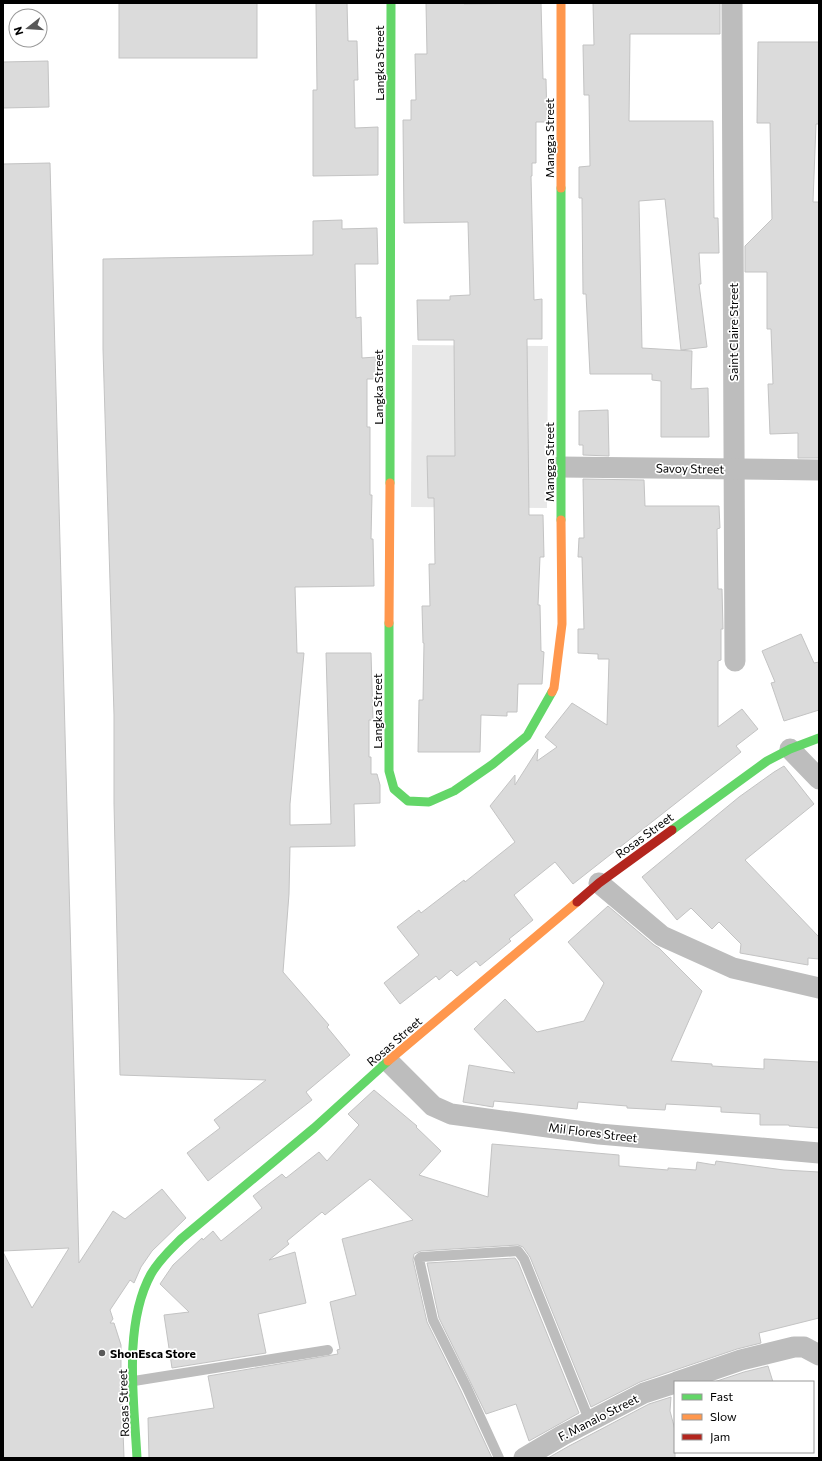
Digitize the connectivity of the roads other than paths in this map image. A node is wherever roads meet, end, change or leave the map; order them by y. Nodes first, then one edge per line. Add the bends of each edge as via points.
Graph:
1 (392, 3) edge
2 (561, 3) edge
3 (732, 3) edge
4 (560, 467) junction
5 (733, 469) junction
6 (819, 470) edge
7 (735, 661) dead end
8 (819, 738) edge
9 (790, 749) junction
10 (389, 771) joint
11 (819, 779) edge
12 (599, 883) junction
13 (819, 988) edge
14 (388, 1061) junction
15 (819, 1153) edge
16 (328, 1350) dead end
17 (819, 1355) edge
18 (134, 1381) junction
19 (679, 1381) edge
20 (674, 1383) edge
21 (590, 1422) junction
22 (137, 1458) edge
23 (500, 1458) edge
24 (524, 1458) edge

1 - 10 street, Langka Street
2 - 4 street, Mangga Street
3 - 5 street, Saint Claire Street
4 - 5 street, Savoy Street
4 - 10 street, Mangga Street via 562,624 554,688 527,736 454,791 429,802 408,801 394,789
5 - 6 street, Savoy Street
5 - 7 street, Saint Claire Street
8 - 9 street, Rosas Street
9 - 11 street
9 - 12 street, Rosas Street via 748,774
12 - 13 street via 662,936 733,968
12 - 14 street, Rosas Street
14 - 15 street, Mil Flores Street via 433,1106 451,1114 599,1134
14 - 18 street, Rosas Street via 162,1258 149,1278 136,1319 133,1344
16 - 18 lane
17 - 19 street, F. Manalo Street via 804,1347 794,1347 741,1360
18 - 22 street, Rosas Street
20 - 21 street, F. Manalo Street via 644,1393
21 - 23 lane via 524,1259 518,1251 421,1257 419,1259 433,1320
21 - 24 street, F. Manalo Street

